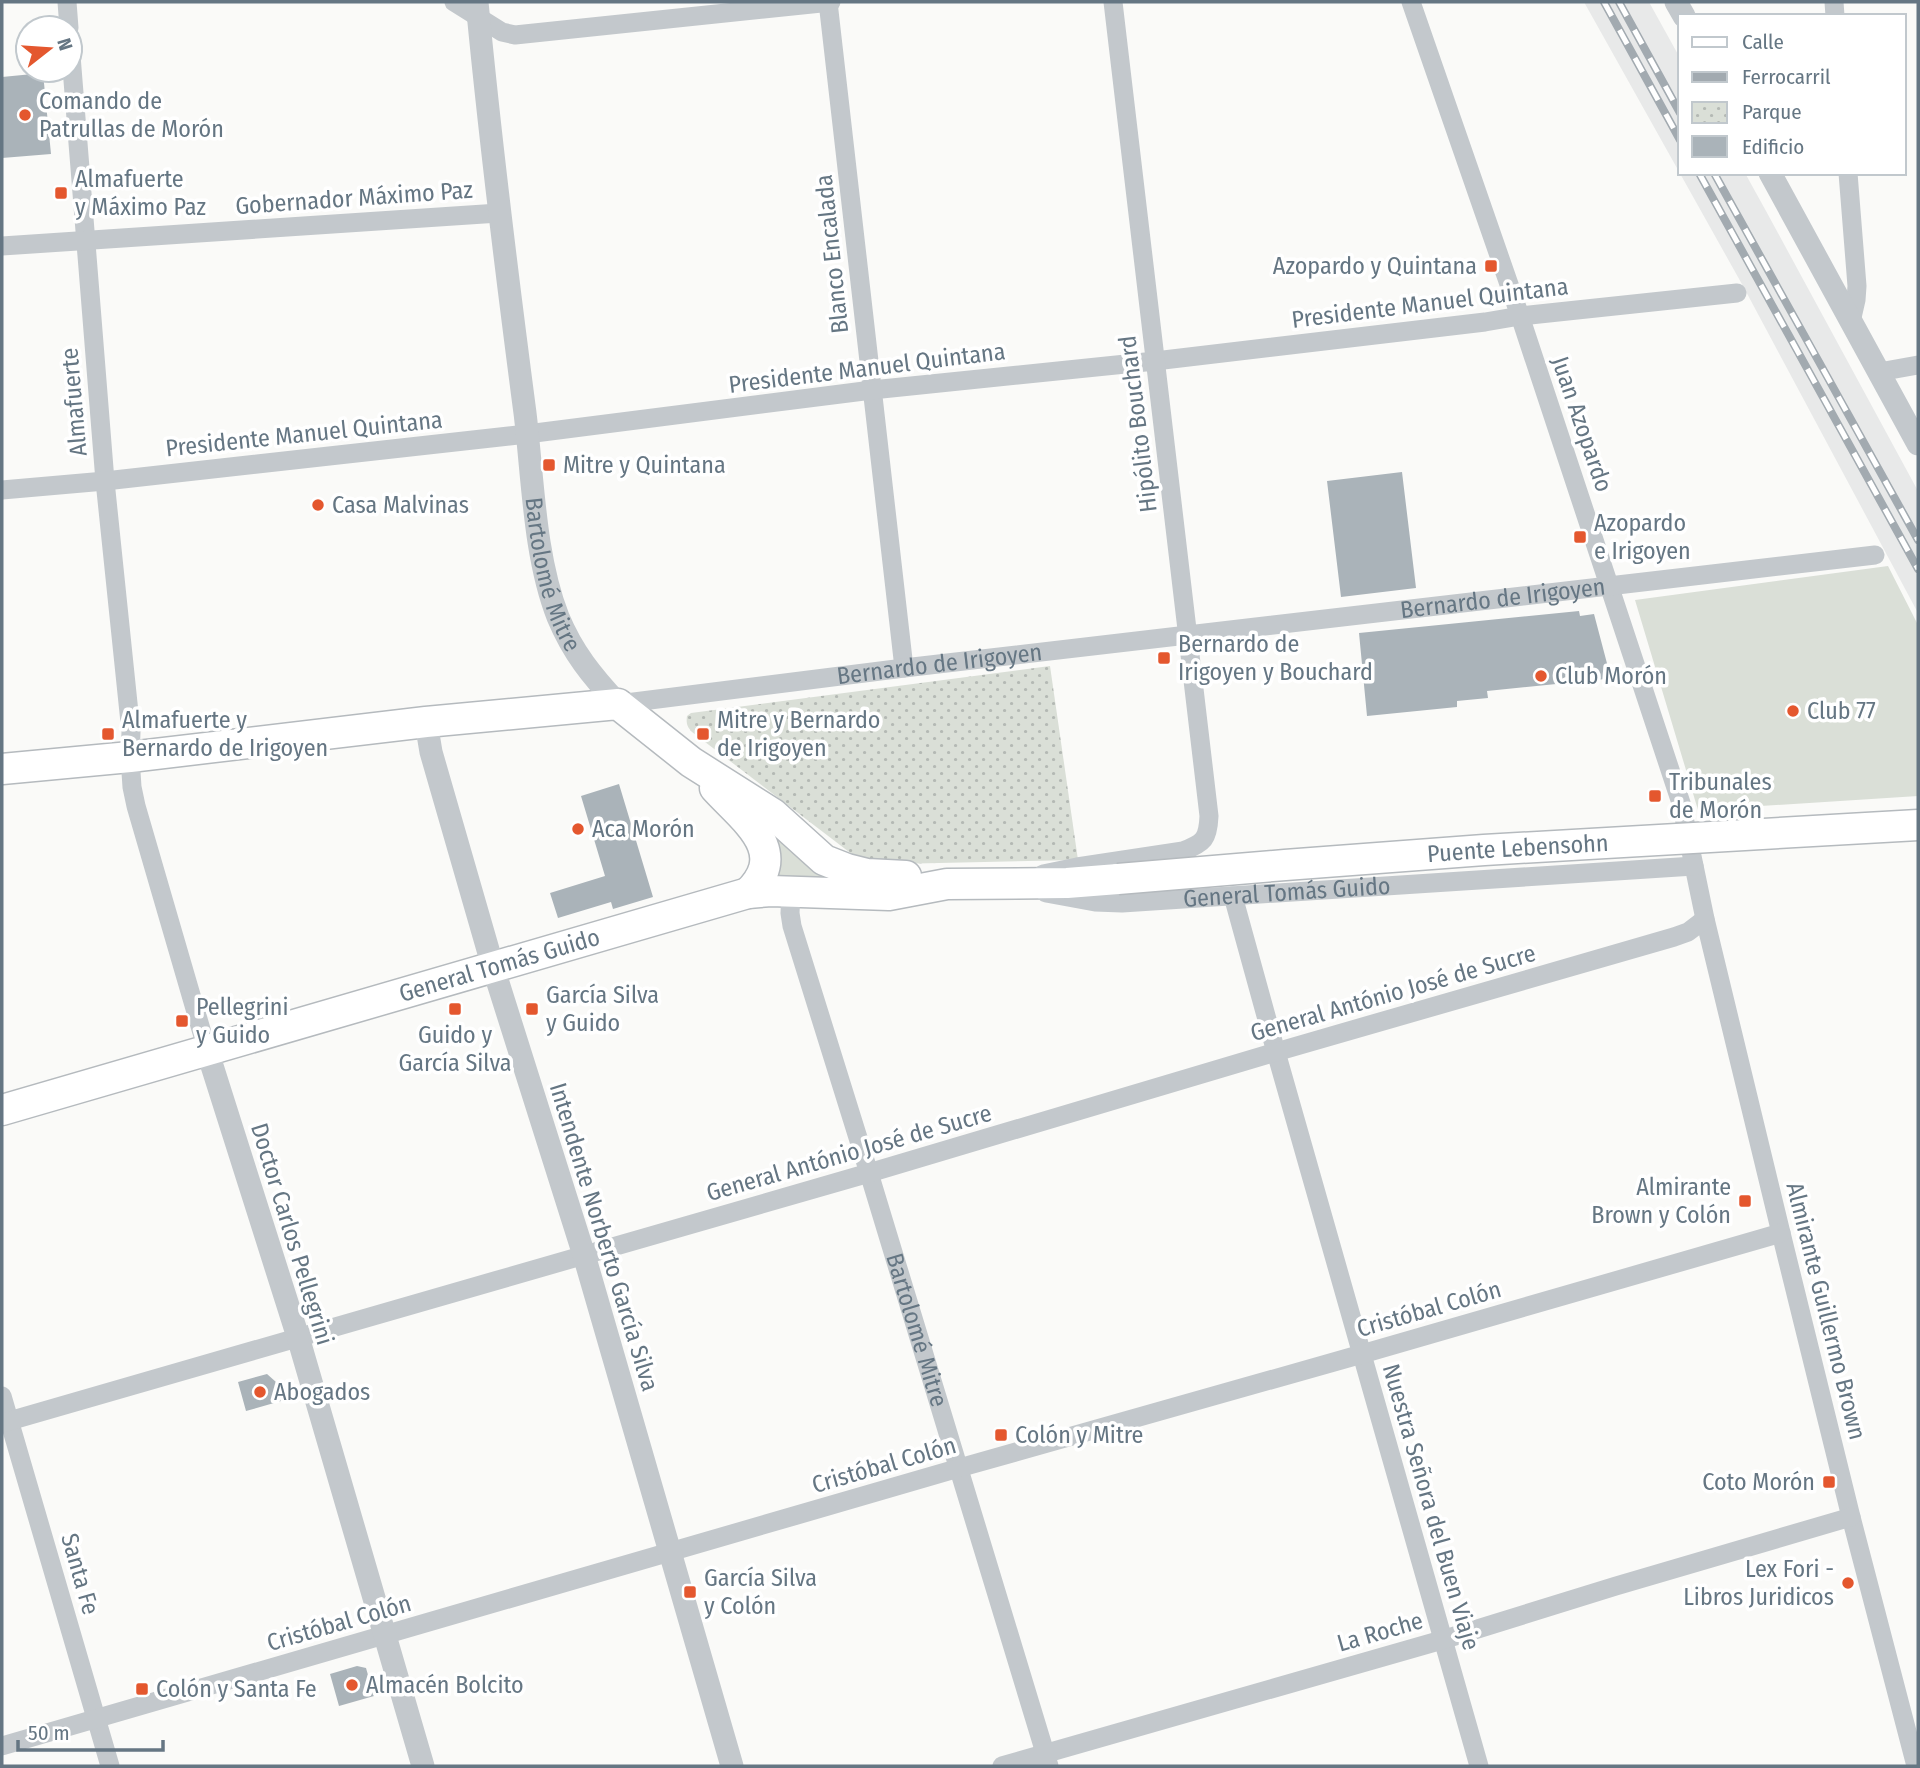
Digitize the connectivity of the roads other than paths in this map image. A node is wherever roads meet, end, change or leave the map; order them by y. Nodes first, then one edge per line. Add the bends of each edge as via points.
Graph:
1 (454, 2) edge
2 (830, 2) edge
3 (1113, 2) edge
4 (1411, 2) edge
5 (805, 3) edge
6 (477, 10) edge
7 (73, 84) edge
8 (1771, 175) edge
9 (1848, 175) edge
10 (499, 213) junction
11 (85, 240) junction
12 (2, 246) edge
13 (1737, 293) dead end
14 (1520, 316) junction
15 (1850, 322) junction
16 (1155, 361) junction
17 (1918, 365) edge
18 (1879, 372) junction
19 (872, 390) junction
20 (527, 434) junction
21 (1918, 444) edge
22 (105, 481) junction
23 (2, 490) edge
24 (1875, 555) dead end
25 (1610, 585) junction
26 (1188, 636) junction
27 (904, 668) junction
28 (618, 704) junction
29 (426, 722) junction
30 (130, 757) junction
31 (691, 762) junction
32 (2, 769) edge
33 (1918, 825) edge
34 (1204, 840) joint
35 (1694, 866) junction
36 (1118, 879) joint
37 (947, 884) junction
38 (1004, 884) junction
39 (792, 892) junction
40 (748, 893) junction
41 (1234, 896) junction
42 (1705, 919) junction
43 (493, 967) junction
44 (207, 1050) junction
45 (1276, 1052) junction
46 (2, 1110) edge
47 (869, 1173) junction
48 (1781, 1233) junction
49 (584, 1255) junction
50 (298, 1337) junction
51 (1362, 1354) junction
52 (2, 1396) edge
53 (5, 1422) edge
54 (959, 1468) junction
55 (1851, 1517) junction
56 (669, 1553) junction
57 (385, 1635) junction
58 (1442, 1640) junction
59 (97, 1719) junction
60 (2, 1746) edge
61 (1047, 1760) edge
62 (110, 1766) edge
63 (423, 1766) edge
64 (732, 1766) edge
65 (1002, 1766) edge
66 (1479, 1766) edge
67 (1916, 1766) edge

1 - 6 street
2 - 5 street
2 - 19 street, Blanco Encalada
3 - 16 street, Hipólito Bouchard
4 - 14 street, Juan Azopardo
5 - 6 street via 515,34 502,32
6 - 10 street, Bartolomé Mitre
7 - 11 street, Almafuerte
8 - 15 street
9 - 15 street via 1857,286
10 - 11 street, Gobernador Máximo Paz
10 - 20 street, Bartolomé Mitre
11 - 12 street, Gobernador Máximo Paz
11 - 22 street, Almafuerte
13 - 14 street, Presidente Manuel Quintana
14 - 16 street, Presidente Manuel Quintana
14 - 25 street, Juan Azopardo
15 - 18 street
16 - 19 street, Presidente Manuel Quintana
16 - 26 street, Hipólito Bouchard
17 - 18 street
18 - 21 street
19 - 20 street, Presidente Manuel Quintana
19 - 27 street, Blanco Encalada
20 - 22 street, Presidente Manuel Quintana
20 - 28 street, Bartolomé Mitre via 537,528 558,617 574,650
22 - 23 street, Presidente Manuel Quintana
22 - 30 street, Almafuerte
24 - 25 street, Bernardo de Irigoyen
25 - 26 street, Bernardo de Irigoyen
25 - 35 street, Juan Azopardo via 1681,803
26 - 27 street, Bernardo de Irigoyen
26 - 34 street, Hipólito Bouchard via 1209,816
27 - 28 street, Bernardo de Irigoyen
28 - 29 main road, Bernardo de Irigoyen
28 - 31 main road, Bartolomé Mitre
29 - 30 main road, Bernardo de Irigoyen
29 - 43 street, Intendente Norberto García Silva
30 - 32 main road, Bernardo de Irigoyen
30 - 44 street, Doctor Carlos Pellegrini via 136,806
31 - 37 main road, Bartolomé Mitre via 773,814 824,860 867,874
31 - 40 main road via 763,844 767,856 762,877
33 - 36 main road, Puente Lebensohn, bridge via 1484,850
34 - 38 street, General Tomás Guido via 1183,851 1057,870
35 - 41 street, General Tomás Guido
35 - 42 street, Almirante Guillermo Brown
36 - 38 main road, General Tomás Guido
37 - 38 main road, General Tomás Guido
37 - 39 main road, General Tomás Guido via 889,895
38 - 41 street, General Tomás Guido via 1094,902
39 - 40 main road, General Tomás Guido
39 - 47 street, Bartolomé Mitre via 792,926
40 - 43 main road, General Tomás Guido
41 - 45 street, Nuestra Señora del Buen Viaje
42 - 45 street, General António José de Sucre via 1674,937
42 - 48 street, Almirante Guillermo Brown
43 - 44 main road, General Tomás Guido
43 - 49 street, Intendente Norberto García Silva
44 - 46 main road, General Tomás Guido
44 - 50 street, Doctor Carlos Pellegrini
45 - 47 street, General António José de Sucre
45 - 51 street, Nuestra Señora del Buen Viaje
47 - 49 street, General António José de Sucre
47 - 54 street, Bartolomé Mitre
48 - 51 street, Cristóbal Colón
48 - 55 street, Almirante Guillermo Brown
49 - 50 street, General António José de Sucre
49 - 56 street, Intendente Norberto García Silva
50 - 53 street, General António José de Sucre
50 - 57 street, Doctor Carlos Pellegrini
51 - 54 street, Cristóbal Colón
51 - 58 street, Nuestra Señora del Buen Viaje
52 - 53 street, Santa Fe
53 - 59 street, Santa Fe
54 - 56 street, Cristóbal Colón
54 - 61 street, Bartolomé Mitre
55 - 58 street, La Roche
55 - 67 street, Almirante Guillermo Brown
56 - 57 street, Cristóbal Colón
56 - 64 street, Intendente Norberto García Silva
57 - 59 street, Cristóbal Colón
57 - 63 street, Doctor Carlos Pellegrini
58 - 61 street, La Roche
58 - 66 street, Nuestra Señora del Buen Viaje
59 - 60 street, Cristóbal Colón
59 - 62 street, Santa Fe
61 - 65 street, La Roche

